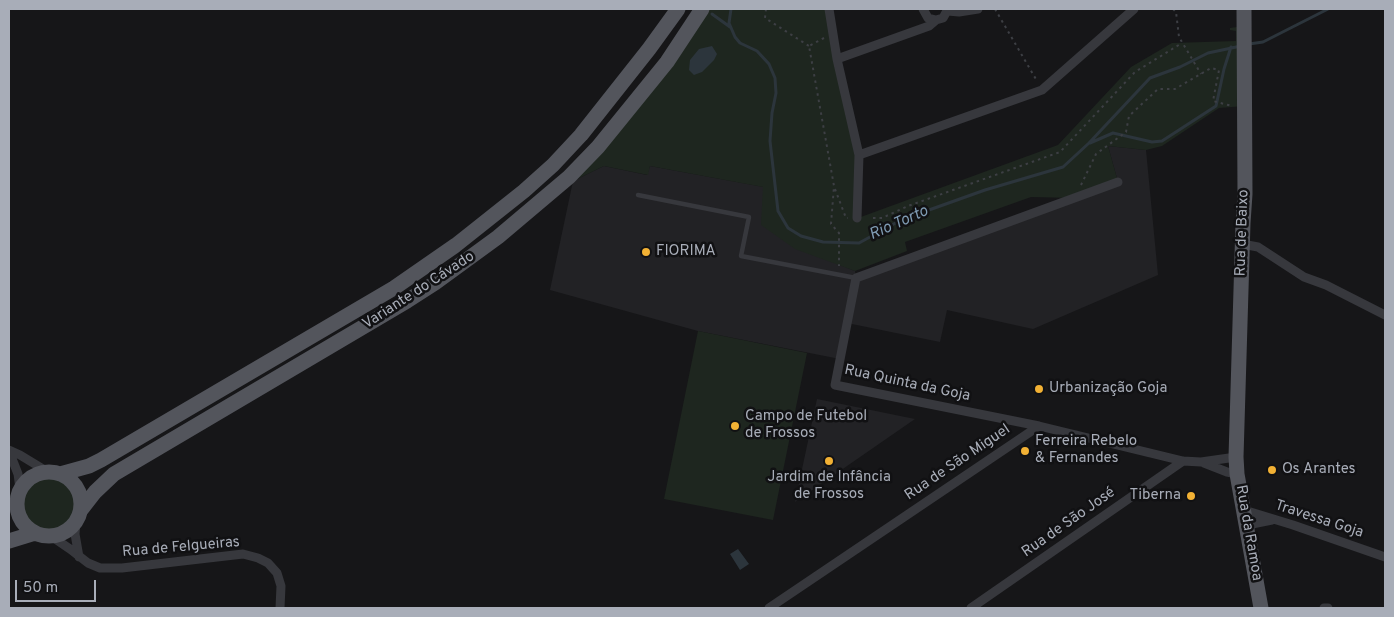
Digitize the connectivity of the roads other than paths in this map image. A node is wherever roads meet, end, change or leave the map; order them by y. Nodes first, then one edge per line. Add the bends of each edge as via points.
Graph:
1 (678, 9) edge
2 (702, 9) edge
3 (830, 9) edge
4 (923, 9) edge
5 (978, 9) edge
6 (1134, 9) edge
7 (1244, 9) edge
8 (948, 10) edge
9 (936, 20) junction
10 (837, 59) junction
11 (859, 155) junction
12 (1118, 182) dead end
13 (638, 195) dead end
14 (857, 218) road end
15 (1242, 244) junction
16 (856, 278) junction
17 (1385, 315) edge
18 (1039, 426) junction
19 (9, 450) edge
20 (1236, 457) junction
21 (1183, 461) junction
22 (1201, 462) junction
23 (54, 473) junction
24 (1237, 474) junction
25 (15, 499) edge
26 (78, 516) junction
27 (1245, 518) junction
28 (1272, 520) junction
29 (35, 533) junction
30 (51, 536) junction
31 (9, 541) edge
32 (79, 557) junction
33 (1385, 557) edge
34 (280, 608) edge
35 (769, 608) edge
36 (971, 608) edge
37 (1261, 608) edge
38 (1324, 608) edge
39 (1328, 608) edge

1 - 23 main road, Variante do Cávado via 650,50 581,135 524,191 456,245 394,288 101,460 89,466
2 - 26 main road, Variante do Cávado via 667,62 598,147 569,177 498,237 435,284 114,474
3 - 10 street
4 - 9 street via 928,18
5 - 8 street
6 - 11 street via 1042,90
7 - 15 main road, Rua de Baixo via 1245,194
8 - 9 street via 944,18
9 - 10 street via 928,26
10 - 11 street
11 - 14 street
12 - 16 street
13 - 16 lane via 749,217 742,256
15 - 17 street via 1258,247 1304,278 1326,285
15 - 20 main road, Rua de Baixo
16 - 18 street, Rua Quinta da Goja via 835,384
18 - 21 street, Rua Quinta da Goja
18 - 35 street, Rua de São Miguel
19 - 23 street
19 - 25 street via 18,474
20 - 22 street, Rua Quinta da Goja
20 - 24 main road, Rua da Ramoa
21 - 22 street, Rua Quinta da Goja
21 - 36 street, Rua de São José
22 - 24 street, Rua Quinta da Goja
23 - 25 main road, Variante do Cávado via 32,477
23 - 26 main road via 68,478 79,492
24 - 27 main road, Rua da Ramoa
25 - 29 main road via 22,522
26 - 30 main road, Variante do Cávado via 69,530
26 - 32 street via 75,534
27 - 28 street, Travessa Goja
27 - 28 street
27 - 37 main road, Rua da Ramoa
28 - 33 street, Travessa Goja
29 - 30 main road
29 - 31 main road
30 - 32 street, Rua de Felgueiras
32 - 34 street, Rua de Felgueiras via 100,568 122,568 243,554 268,563 277,574 281,586
38 - 39 street

